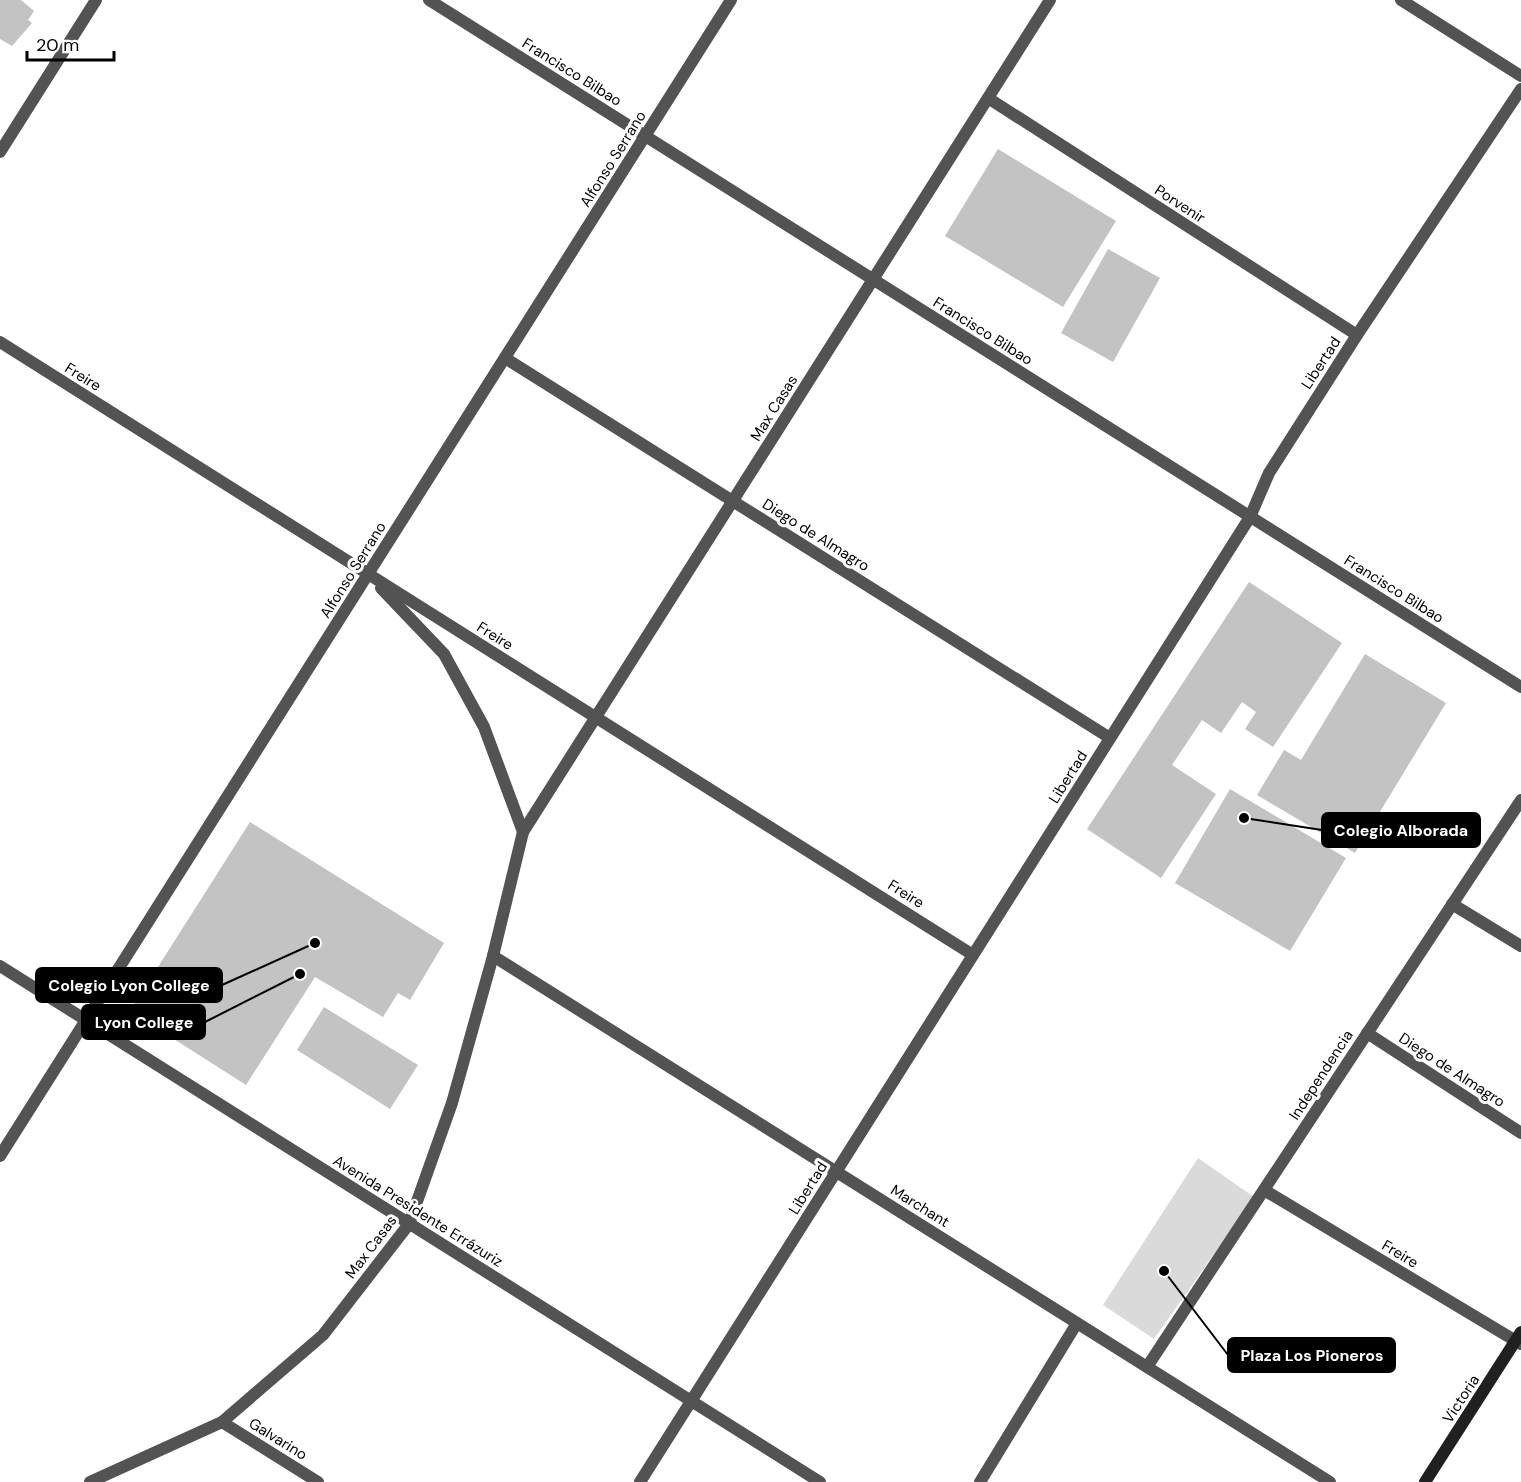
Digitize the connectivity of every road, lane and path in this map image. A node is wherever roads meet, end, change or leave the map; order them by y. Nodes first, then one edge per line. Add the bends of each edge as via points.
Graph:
1 (96, 0) edge
2 (429, 0) edge
3 (731, 0) edge
4 (1050, 0) edge
5 (1401, 0) edge
6 (1521, 76) edge
7 (1521, 89) edge
8 (988, 98) junction
9 (645, 136) junction
10 (0, 152) edge
11 (873, 279) junction
12 (1357, 335) junction
13 (0, 342) edge
14 (505, 358) junction
15 (733, 501) junction
16 (1250, 517) junction
17 (368, 574) junction
18 (1521, 687) edge
19 (596, 717) junction
20 (1110, 738) junction
21 (1521, 800) edge
22 (523, 832) junction
23 (1452, 904) junction
24 (1521, 946) edge
25 (974, 955) junction
26 (493, 956) junction
27 (0, 966) edge
28 (86, 1020) junction
29 (1367, 1033) junction
30 (1521, 1132) edge
31 (0, 1156) edge
32 (836, 1171) junction
33 (1264, 1190) junction
34 (409, 1224) junction
35 (1077, 1323) junction
36 (1519, 1339) edge
37 (1147, 1367) junction
38 (691, 1401) junction
39 (222, 1422) junction
40 (90, 1482) edge
41 (318, 1482) edge
42 (640, 1482) edge
43 (820, 1482) edge
44 (980, 1482) edge
45 (1330, 1482) edge
46 (1425, 1482) edge

1 - 10 street
2 - 9 street, Francisco Bilbao
3 - 9 street, Alfonso Serrano
4 - 8 street, Max Casas
5 - 6 street
7 - 12 street, Libertad
8 - 11 street, Max Casas
8 - 12 street, Porvenir
9 - 11 street, Francisco Bilbao
9 - 14 street, Alfonso Serrano
11 - 15 street, Max Casas
11 - 16 street, Francisco Bilbao
12 - 16 street, Libertad via 1269,473
13 - 17 street, Freire
14 - 15 street, Diego de Almagro
14 - 17 street, Alfonso Serrano
15 - 19 street, Max Casas
15 - 20 street, Diego de Almagro
16 - 18 street, Francisco Bilbao
16 - 20 street, Libertad
17 - 19 street, Freire
17 - 22 street via 444,654 484,727
17 - 28 street, Alfonso Serrano
19 - 22 street, Max Casas
19 - 25 street, Freire
20 - 25 street, Libertad
21 - 23 street, Independencia
22 - 26 street, Max Casas
23 - 24 street
23 - 29 street, Independencia
25 - 32 street, Libertad
26 - 32 street, Marchant
26 - 34 street, Max Casas via 452,1103
27 - 28 street, Avenida Presidente Errázuriz
28 - 31 street, Alfonso Serrano
28 - 34 street, Avenida Presidente Errázuriz
29 - 30 street, Diego de Almagro
29 - 33 street, Independencia
32 - 35 street, Marchant
32 - 38 street, Libertad
33 - 36 street, Freire
33 - 37 street, Independencia
34 - 38 street, Avenida Presidente Errázuriz
34 - 39 street, Max Casas via 324,1335
35 - 37 street, Marchant
35 - 44 street
36 - 46 main road, Victoria
37 - 45 street, Marchant
38 - 42 street, Libertad
38 - 43 street, Avenida Presidente Errázuriz
39 - 40 street, Max Casas
39 - 41 street, Galvarino

